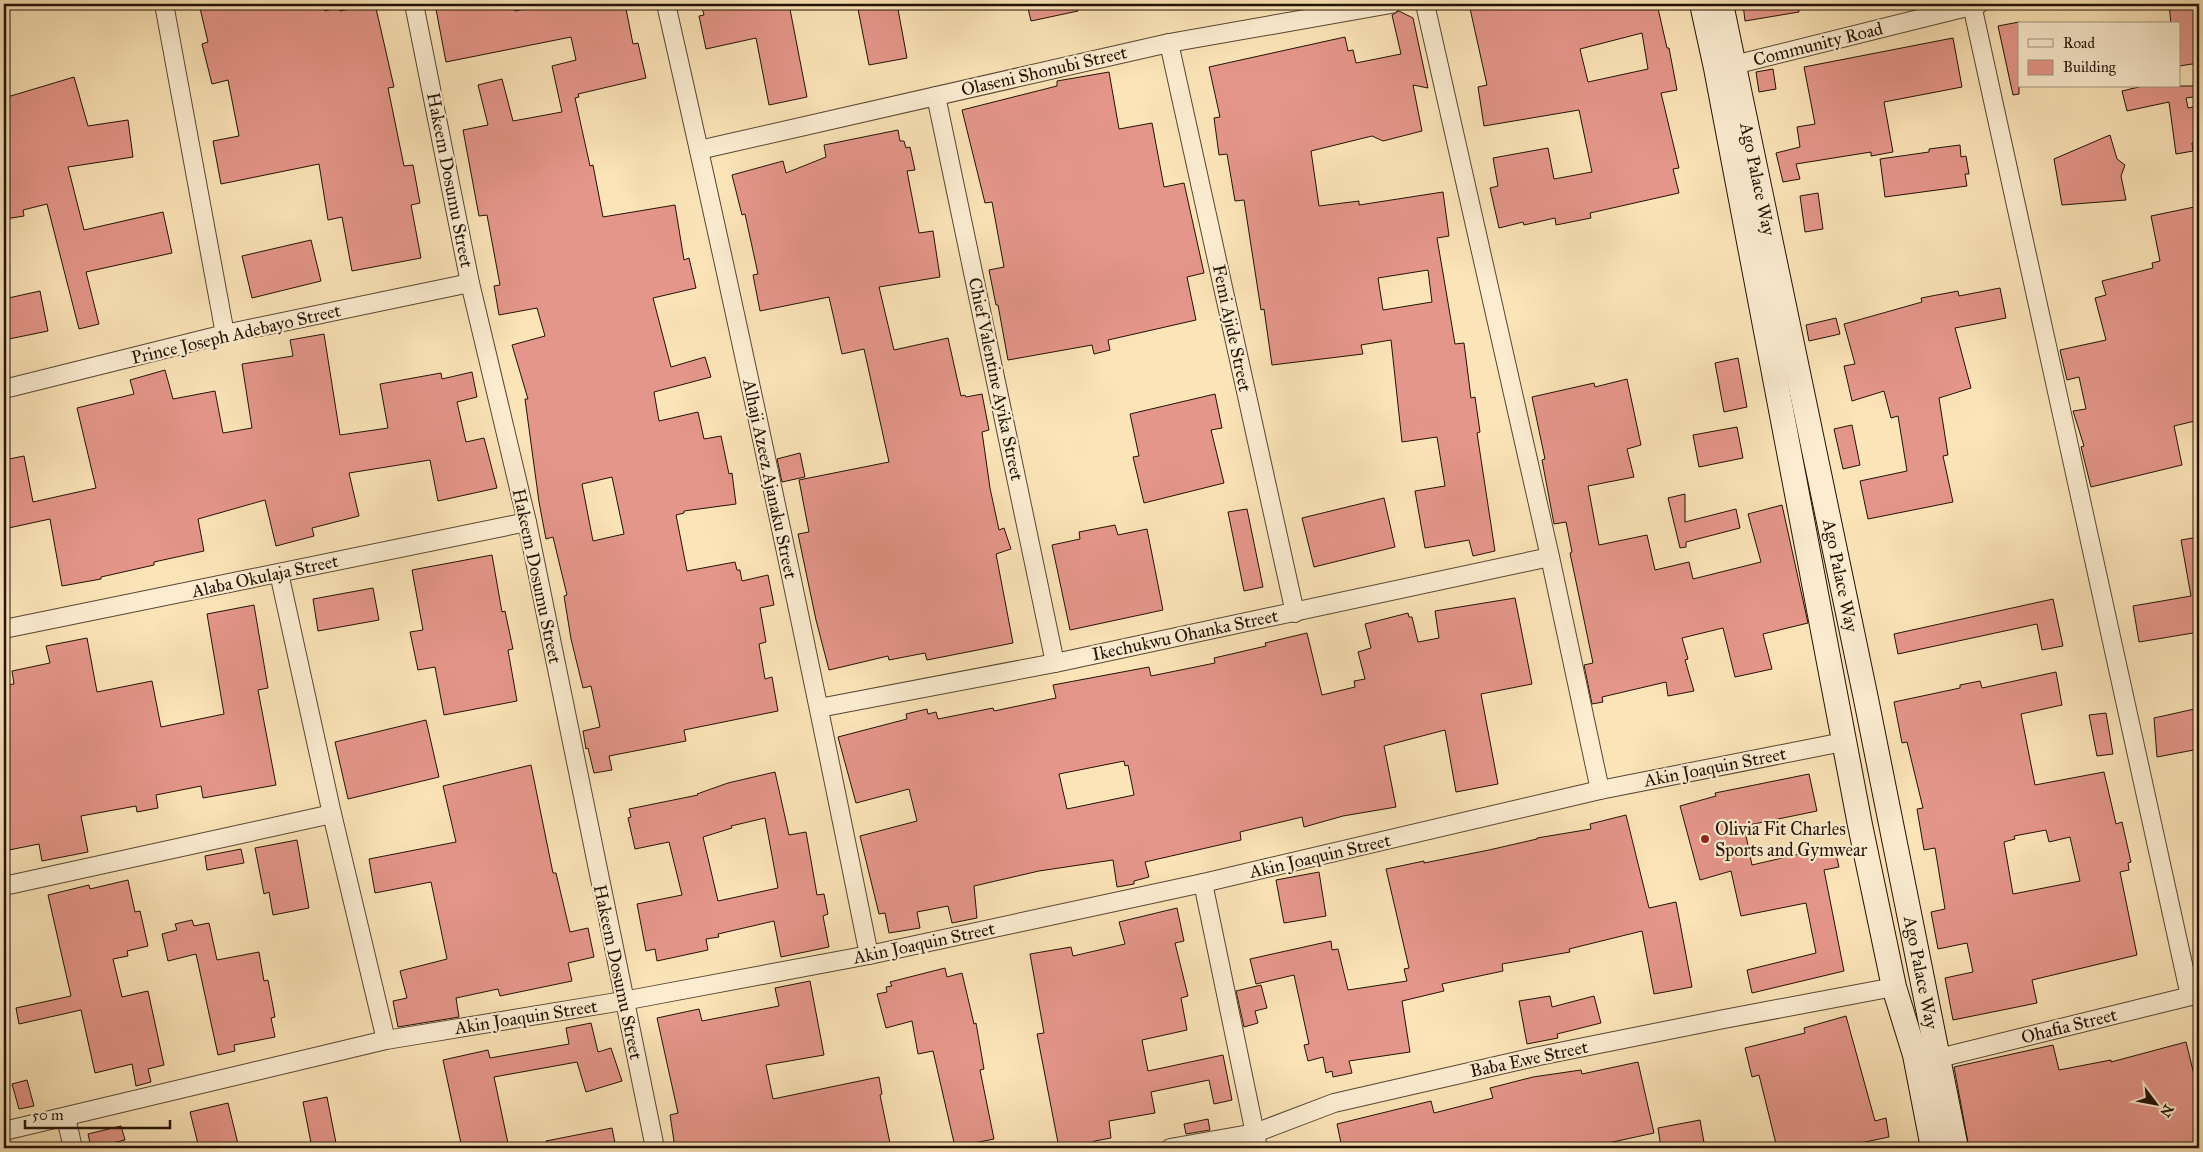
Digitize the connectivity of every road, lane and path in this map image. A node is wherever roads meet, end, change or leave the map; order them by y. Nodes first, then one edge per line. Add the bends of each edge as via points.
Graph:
1 (164, 4) edge
2 (414, 4) edge
3 (666, 4) edge
4 (1391, 4) edge
5 (1425, 4) edge
6 (1702, 4) edge
7 (1721, 4) edge
8 (1975, 4) edge
9 (1169, 43) junction
10 (1724, 67) junction
11 (936, 96) junction
12 (700, 150) junction
13 (470, 283) junction
14 (225, 334) junction
15 (4, 389) edge
16 (526, 522) junction
17 (1550, 557) junction
18 (279, 573) junction
19 (1295, 613) junction
20 (4, 629) edge
21 (1056, 662) junction
22 (819, 708) junction
23 (1843, 742) junction
24 (1600, 790) junction
25 (332, 814) junction
26 (1203, 883) junction
27 (4, 886) edge
28 (869, 955) junction
29 (1894, 988) junction
30 (2195, 995) edge
31 (623, 1001) junction
32 (386, 1040) junction
33 (1939, 1058) junction
34 (66, 1118) junction
35 (4, 1131) edge
36 (1256, 1141) edge
37 (73, 1148) edge
38 (655, 1148) edge
39 (1170, 1148) edge
40 (1933, 1148) edge
41 (1956, 1148) edge

1 - 14 street
2 - 13 street, Hakeem Dosumu Street
3 - 12 street, Alhaji Azeez Ajanaku Street
4 - 9 street, Olaseni Shonubi Street
5 - 17 street
6 - 10 main road, Ago Palace Way
7 - 10 main road, Ago Palace Way
8 - 10 street, Community Road
8 - 30 street
9 - 11 street, Olaseni Shonubi Street
9 - 19 street, Femi Ajide Street
10 - 23 main road, Ago Palace Way
10 - 33 main road, Ago Palace Way via 1858,660
11 - 12 street, Olaseni Shonubi Street
11 - 21 street, Chief Valentine Ayika Street
12 - 22 street, Alhaji Azeez Ajanaku Street
13 - 14 street, Prince Joseph Adebayo Street
13 - 16 street, Hakeem Dosumu Street
14 - 15 street, Prince Joseph Adebayo Street
16 - 18 street, Alaba Okulaja Street
16 - 31 street, Hakeem Dosumu Street
17 - 19 street, Ikechukwu Ohanka Street
17 - 24 street
18 - 20 street, Alaba Okulaja Street
18 - 25 street
19 - 21 street, Ikechukwu Ohanka Street
21 - 22 street, Ikechukwu Ohanka Street
22 - 28 street, Alhaji Azeez Ajanaku Street
23 - 24 street, Akin Joaquin Street
23 - 29 main road, Ago Palace Way
24 - 26 street, Akin Joaquin Street
25 - 27 street
25 - 32 street
26 - 28 street, Akin Joaquin Street
26 - 36 street
28 - 31 street, Akin Joaquin Street
29 - 36 street, Baba Ewe Street via 1539,1056 1334,1103
29 - 40 main road, Ago Palace Way via 1915,1055
30 - 33 street, Ohafia Street
31 - 32 street, Akin Joaquin Street
31 - 38 street, Hakeem Dosumu Street
32 - 34 street, Akin Joaquin Street
33 - 41 main road, Ago Palace Way
34 - 35 street, Akin Joaquin Street
34 - 37 street
36 - 39 street, Baba Ewe Street

